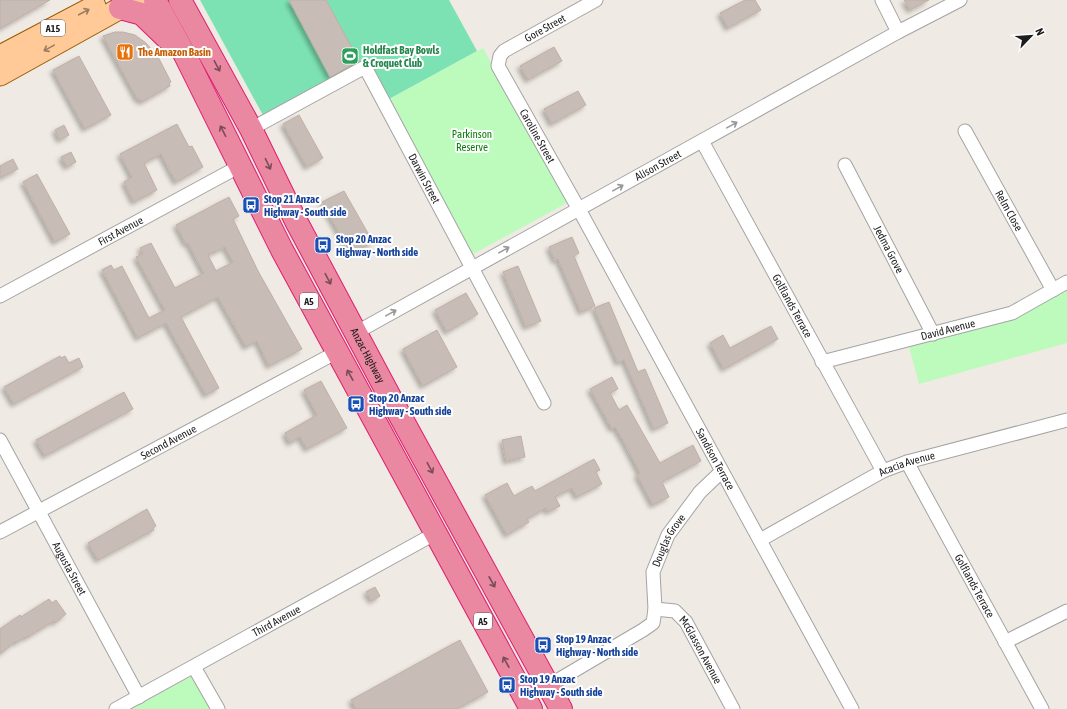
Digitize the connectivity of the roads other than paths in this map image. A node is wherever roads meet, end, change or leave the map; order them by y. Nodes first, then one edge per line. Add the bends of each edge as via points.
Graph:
1 (154, 0) edge
2 (180, 0) edge
3 (187, 0) edge
4 (596, 0) edge
5 (882, 0) edge
6 (960, 0) edge
7 (120, 3) edge
8 (199, 32) junction
9 (898, 32) junction
10 (185, 55) junction
11 (0, 56) edge
12 (498, 61) joint
13 (0, 75) edge
14 (251, 129) junction
15 (965, 131) dead end
16 (702, 142) junction
17 (845, 165) dead end
18 (240, 166) junction
19 (579, 210) junction
20 (296, 221) junction
21 (282, 250) junction
22 (314, 254) junction
23 (472, 268) junction
24 (294, 272) junction
25 (1067, 282) edge
26 (1053, 290) junction
27 (0, 296) edge
28 (356, 332) junction
29 (933, 334) junction
30 (337, 352) junction
31 (822, 362) junction
32 (544, 403) dead end
33 (398, 412) junction
34 (1067, 420) edge
35 (382, 434) junction
36 (0, 440) edge
37 (415, 440) junction
38 (393, 454) junction
39 (907, 462) junction
40 (883, 471) junction
41 (721, 472) junction
42 (39, 511) junction
43 (0, 532) edge
44 (436, 533) junction
45 (760, 540) junction
46 (655, 609) junction
47 (1067, 611) edge
48 (1005, 642) junction
49 (194, 667) junction
50 (548, 686) junction
51 (139, 697) junction
52 (116, 709) edge
53 (218, 709) edge
54 (531, 709) edge
55 (561, 709) edge
56 (733, 709) edge
57 (852, 709) edge
58 (1042, 709) edge

1 - 10 highway, A5
2 - 8 highway, Anzac Highway / A5
3 - 8 highway
4 - 12 street, Gore Street via 504,51
5 - 9 street
6 - 9 street, Alison Street
7 - 10 highway via 142,14
11 -> 7 main road, A15
7 -> 13 main road, A15
8 -> 14 highway, Anzac Highway / A5
16 -> 9 street, Alison Street
18 -> 10 highway, A5
12 - 19 street, Caroline Street via 498,66
14 -> 20 highway, Anzac Highway / A5
14 - 23 street, Darwin Street via 364,67
15 - 26 street, Relm Close
19 -> 16 street, Alison Street
16 - 31 street, Golflands Terrace
17 - 29 street, Jedma Grove
18 - 21 highway, A5
18 - 27 street, First Avenue
23 -> 19 street, Alison Street
19 - 41 street, Sandison Terrace
20 - 21 highway via 297,240 289,249
20 - 22 highway, Anzac Highway / A5
21 - 24 highway, A5
22 - 24 highway via 308,253 302,257
22 -> 28 highway, Anzac Highway / A5
28 -> 23 street, Alison Street
23 - 32 street, Darwin Street
24 - 30 highway, A5
25 - 26 street, David Avenue
26 - 29 street, David Avenue via 1012,313
28 - 33 highway, Anzac Highway / A5
29 - 31 street, David Avenue
35 -> 30 highway, A5
30 - 42 street, Second Avenue
31 - 40 street, Golflands Terrace
33 - 35 highway via 398,427 394,431
33 - 37 highway, Anzac Highway / A5
34 - 39 street, Acacia Avenue
35 - 38 highway, A5
36 - 42 street, Augusta Street
37 - 38 highway via 410,438 403,441 395,447
37 -> 50 highway, Anzac Highway / A5
38 - 44 highway, A5
39 - 40 street, Acacia Avenue
39 - 48 street, Golflands Terrace
40 - 45 street, Acacia Avenue
41 - 45 street, Sandison Terrace
41 - 46 street, Douglas Grove via 700,492 668,535 653,572
42 - 43 street, Second Avenue
42 - 51 street, Augusta Street
44 - 49 street, Third Avenue
54 -> 44 highway, A5
45 - 57 street, Sandison Terrace
46 - 50 street, Douglas Grove via 652,623 643,630
46 - 56 street, McGlasson Avenue via 675,611 686,622
47 - 48 street
48 - 58 street, Golflands Terrace
49 - 51 street, Third Avenue
49 - 53 street
50 - 55 highway, Anzac Highway / A5
51 - 52 street, Third Avenue

